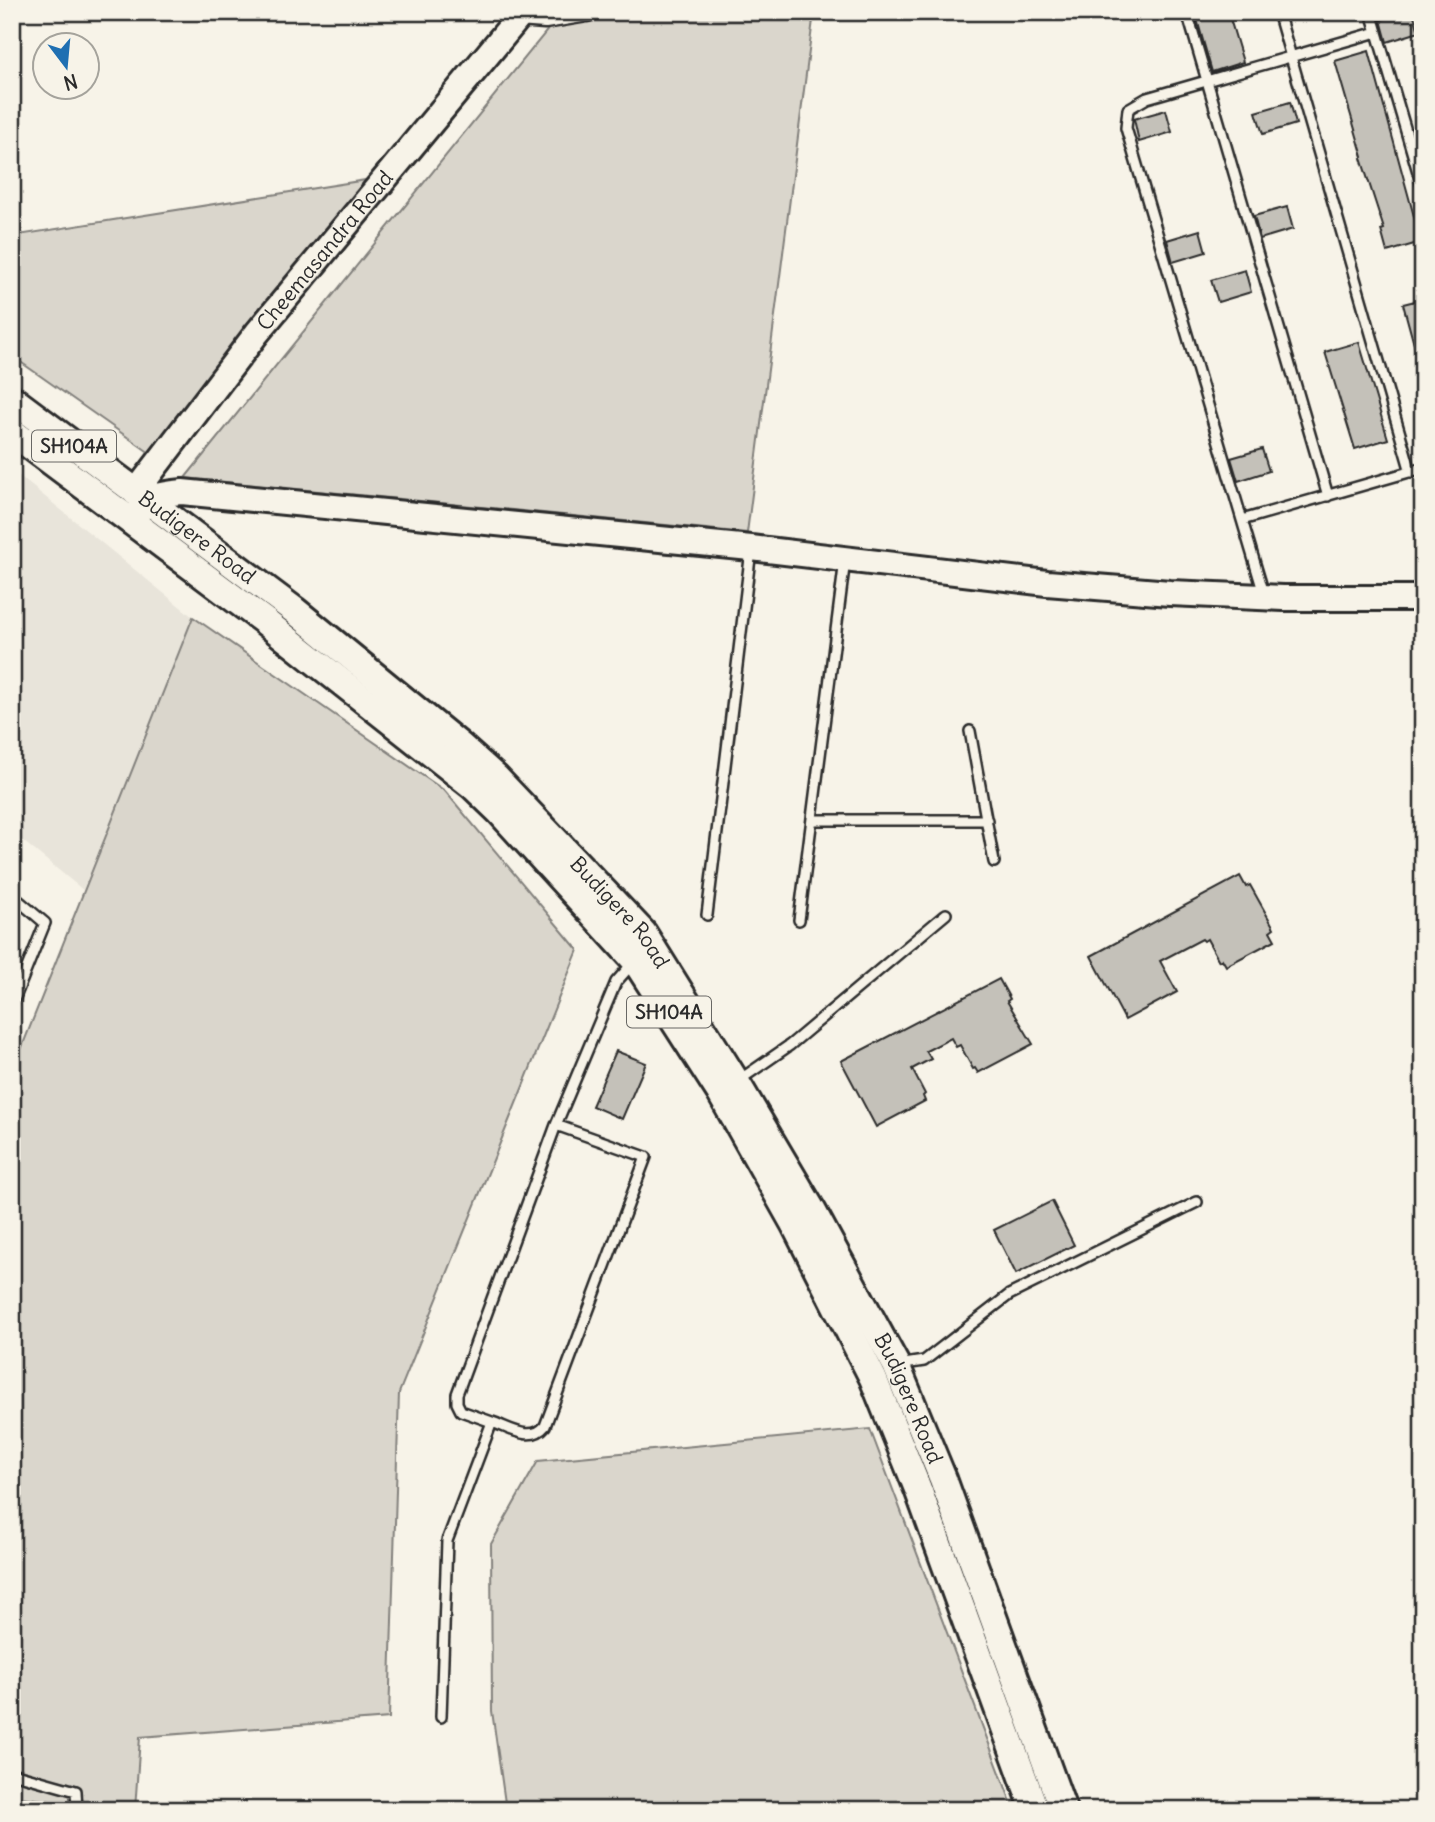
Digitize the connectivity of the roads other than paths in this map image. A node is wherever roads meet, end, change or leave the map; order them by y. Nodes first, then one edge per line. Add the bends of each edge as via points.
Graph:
1 (587, 12) edge
2 (1187, 12) edge
3 (1278, 12) edge
4 (1371, 12) edge
5 (521, 15) edge
6 (1377, 32) junction
7 (1291, 57) junction
8 (1206, 81) junction
9 (1423, 189) edge
10 (12, 399) edge
11 (12, 432) edge
12 (1423, 468) edge
13 (1411, 472) junction
14 (1328, 496) junction
15 (138, 505) junction
16 (1242, 520) junction
17 (751, 548) junction
18 (845, 558) junction
19 (1264, 596) junction
20 (1423, 598) edge
21 (970, 731) dead end
22 (812, 820) junction
23 (987, 820) junction
24 (995, 862) dead end
25 (12, 895) edge
26 (946, 914) dead end
27 (707, 915) dead end
28 (799, 920) dead end
29 (635, 960) junction
30 (12, 1005) edge
31 (736, 1082) junction
32 (556, 1125) junction
33 (1197, 1202) dead end
34 (896, 1365) junction
35 (492, 1422) junction
36 (441, 1717) dead end
37 (12, 1773) edge
38 (78, 1810) edge
39 (1035, 1810) edge
40 (1063, 1810) edge

1 - 5 street via 545,19
2 - 8 lane
3 - 7 lane
4 - 6 lane
5 - 15 street, Cheemasandra Road via 257,333
6 - 7 lane
6 - 9 lane
7 - 8 lane
7 - 13 lane
8 - 14 lane
8 - 16 lane via 1147,98 1128,109 1126,128
10 - 15 main road, Budigere Road / SH104A
11 - 15 main road, Budigere Road / SH104A
12 - 13 lane
13 - 14 lane
14 - 16 lane
15 - 17 street via 182,492
15 - 29 main road, Budigere Road / SH104A via 263,620 473,786
15 - 31 main road, Budigere Road / SH104A via 293,610 496,778 643,933
16 - 19 lane
17 - 18 street
17 - 27 lane
18 - 19 street via 1047,583
18 - 22 lane
19 - 20 street
21 - 23 lane
22 - 23 lane
22 - 28 lane
23 - 24 lane
25 - 30 lane via 45,923
26 - 31 lane via 790,1045
29 - 32 lane via 616,982
29 - 39 main road, Budigere Road / SH104A via 720,1092 873,1378
31 - 34 main road, Budigere Road / SH104A
32 - 35 lane via 457,1394 461,1410
32 - 35 lane via 646,1157 545,1426 539,1434 529,1436
33 - 34 lane via 1009,1295 924,1361
34 - 40 main road, Budigere Road / SH104A via 943,1479
35 - 36 lane via 447,1541
37 - 38 lane via 76,1791

